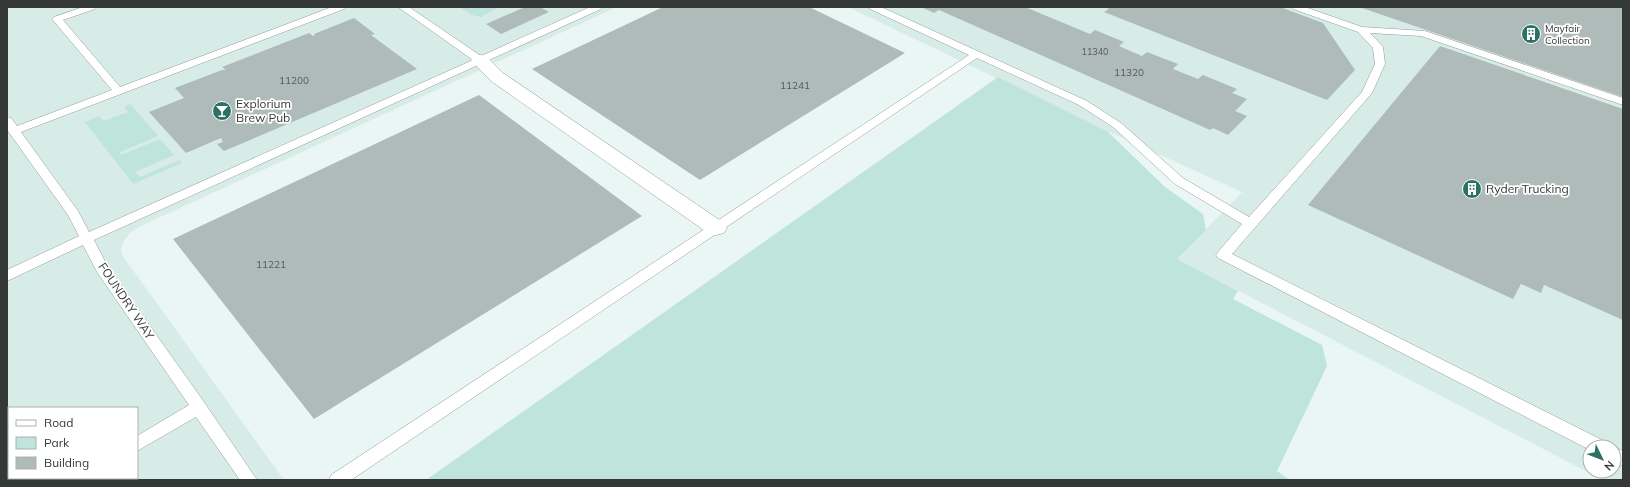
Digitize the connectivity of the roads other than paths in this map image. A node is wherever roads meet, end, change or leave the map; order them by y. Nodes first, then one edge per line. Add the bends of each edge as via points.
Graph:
1 (92, 7) edge
2 (341, 7) edge
3 (403, 7) edge
4 (595, 7) edge
5 (873, 7) edge
6 (1296, 7) edge
7 (1361, 30) junction
8 (977, 54) junction
9 (480, 60) junction
10 (118, 92) junction
11 (1623, 102) edge
12 (7, 120) edge
13 (14, 131) junction
14 (1250, 223) junction
15 (716, 228) junction
16 (87, 238) junction
17 (7, 276) edge
18 (199, 407) junction
19 (1584, 439) edge
20 (138, 443) edge
21 (249, 480) edge
22 (337, 480) edge

1 - 10 lane via 57,19
2 - 10 lane
3 - 9 lane
4 - 9 lane
5 - 8 lane
6 - 7 lane
7 - 11 lane via 1422,33
7 - 14 lane via 1378,47 1380,64 1367,93
8 - 14 lane via 1083,103 1117,125 1179,181
8 - 15 lane
9 - 15 street via 497,77
9 - 16 lane
10 - 13 lane
12 - 13 lane, FOUNDRY WAY
13 - 16 lane, FOUNDRY WAY via 74,214
14 - 19 lane via 1223,255
15 - 22 lane
16 - 17 lane
16 - 18 lane, FOUNDRY WAY via 102,269
18 - 20 lane
18 - 21 lane, FOUNDRY WAY

